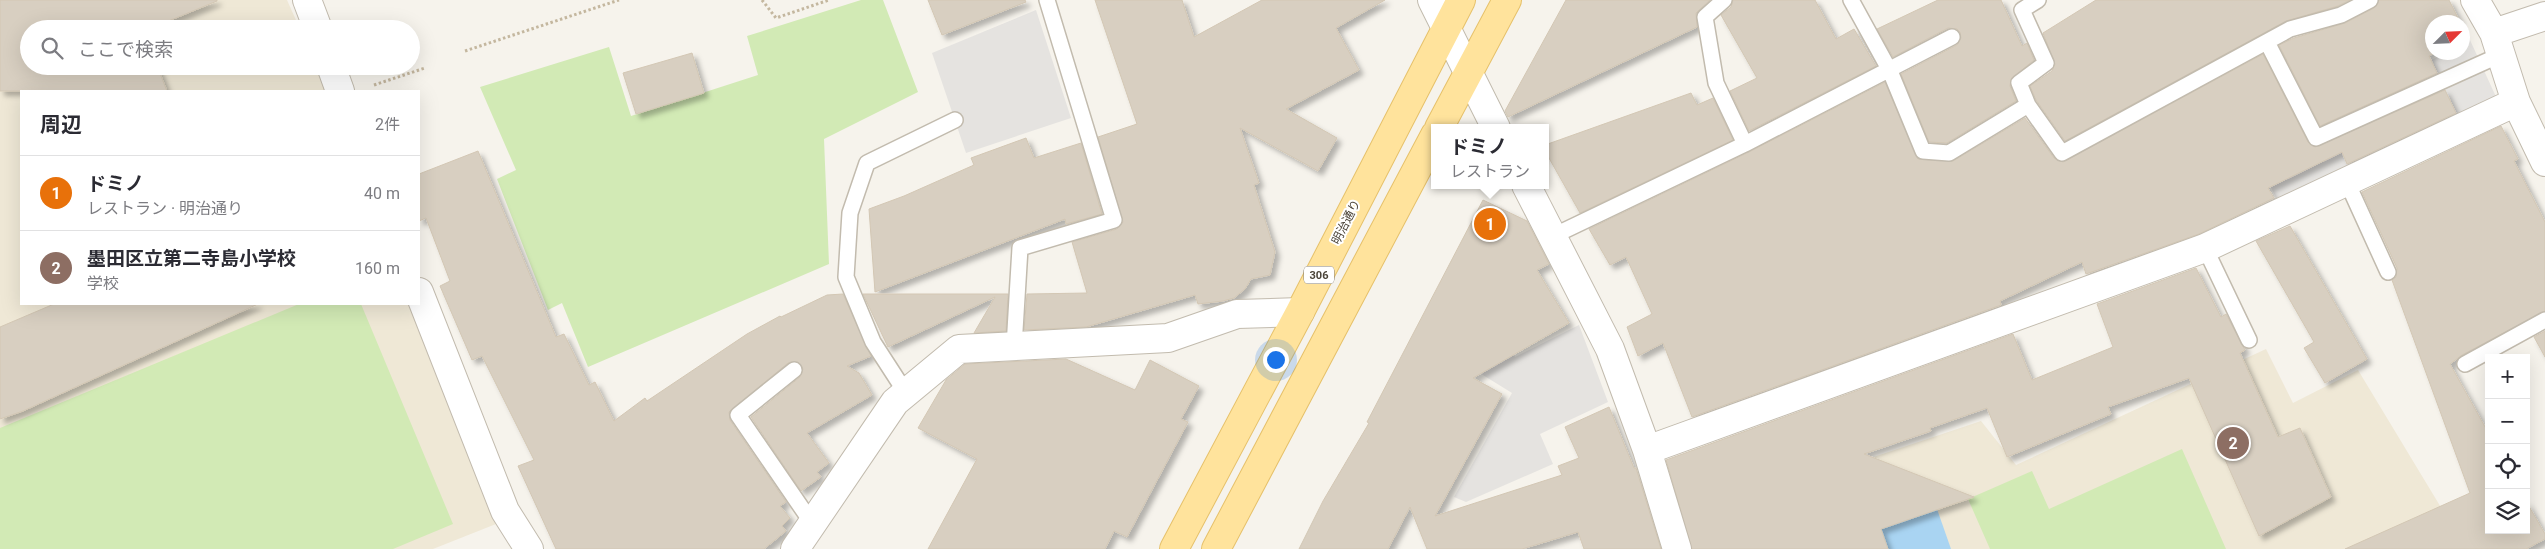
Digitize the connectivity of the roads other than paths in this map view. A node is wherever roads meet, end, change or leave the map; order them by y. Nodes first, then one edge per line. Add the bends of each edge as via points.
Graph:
1 (307, 0) edge
2 (1047, 0) edge
3 (1432, 0) edge
4 (1461, 0) edge
5 (1507, 0) edge
6 (1724, 0) edge
7 (1851, 0) edge
8 (2038, 0) edge
9 (2370, 0) edge
10 (2475, 0) edge
11 (2019, 5) edge
12 (2545, 16) edge
13 (315, 20) edge
14 (1446, 28) junction
15 (1952, 37) dead end
16 (2267, 42) junction
17 (2497, 44) junction
18 (1890, 71) junction
19 (1468, 73) junction
20 (339, 75) edge
21 (353, 90) edge
22 (2516, 102) junction
23 (2028, 105) junction
24 (955, 120) dead end
25 (1441, 124) edge
26 (1494, 124) edge
27 (1431, 143) edge
28 (1745, 144) junction
29 (2545, 162) edge
30 (2346, 182) junction
31 (1528, 189) edge
32 (1553, 236) junction
33 (2205, 248) junction
34 (2388, 272) dead end
35 (420, 295) edge
36 (1300, 312) junction
37 (2545, 320) edge
38 (2249, 340) dead end
39 (1014, 347) junction
40 (2465, 364) dead end
41 (794, 370) dead end
42 (906, 393) junction
43 (1646, 450) junction
44 (812, 523) junction
45 (529, 549) edge
46 (795, 549) edge
47 (1174, 549) edge
48 (1216, 549) edge
49 (1676, 549) edge

1 - 13 street
2 - 39 lane via 1114,220 1020,248
3 - 14 street
4 - 14 main road, 明治通り / 306
5 - 19 main road
6 - 28 lane via 1705,17 1716,83
7 - 18 lane
8 - 11 lane
9 - 16 lane via 2341,15 2290,29
10 - 17 street
11 - 23 lane via 2046,63 2019,83
12 - 17 street
14 - 19 street
14 - 36 main road, 明治通り / 306
15 - 18 lane
16 - 17 lane via 2316,138
16 - 23 lane via 2062,153
17 - 22 street
18 - 23 lane via 1923,151 1949,154
18 - 28 lane
19 - 25 main road
19 - 26 street
20 - 21 street
22 - 29 street
22 - 30 street
24 - 42 lane via 866,163 850,213 846,277 873,342
27 - 48 main road
28 - 32 lane
30 - 33 street
30 - 34 lane
31 - 32 street
32 - 43 street via 1610,349
33 - 38 lane
33 - 43 street
35 - 45 street via 505,511
36 - 39 street via 1236,314 1168,338
36 - 47 main road, 明治通り / 306
37 - 40 lane
39 - 42 street via 959,349
41 - 44 lane via 738,415
42 - 44 street via 895,402
43 - 49 street
44 - 46 street

